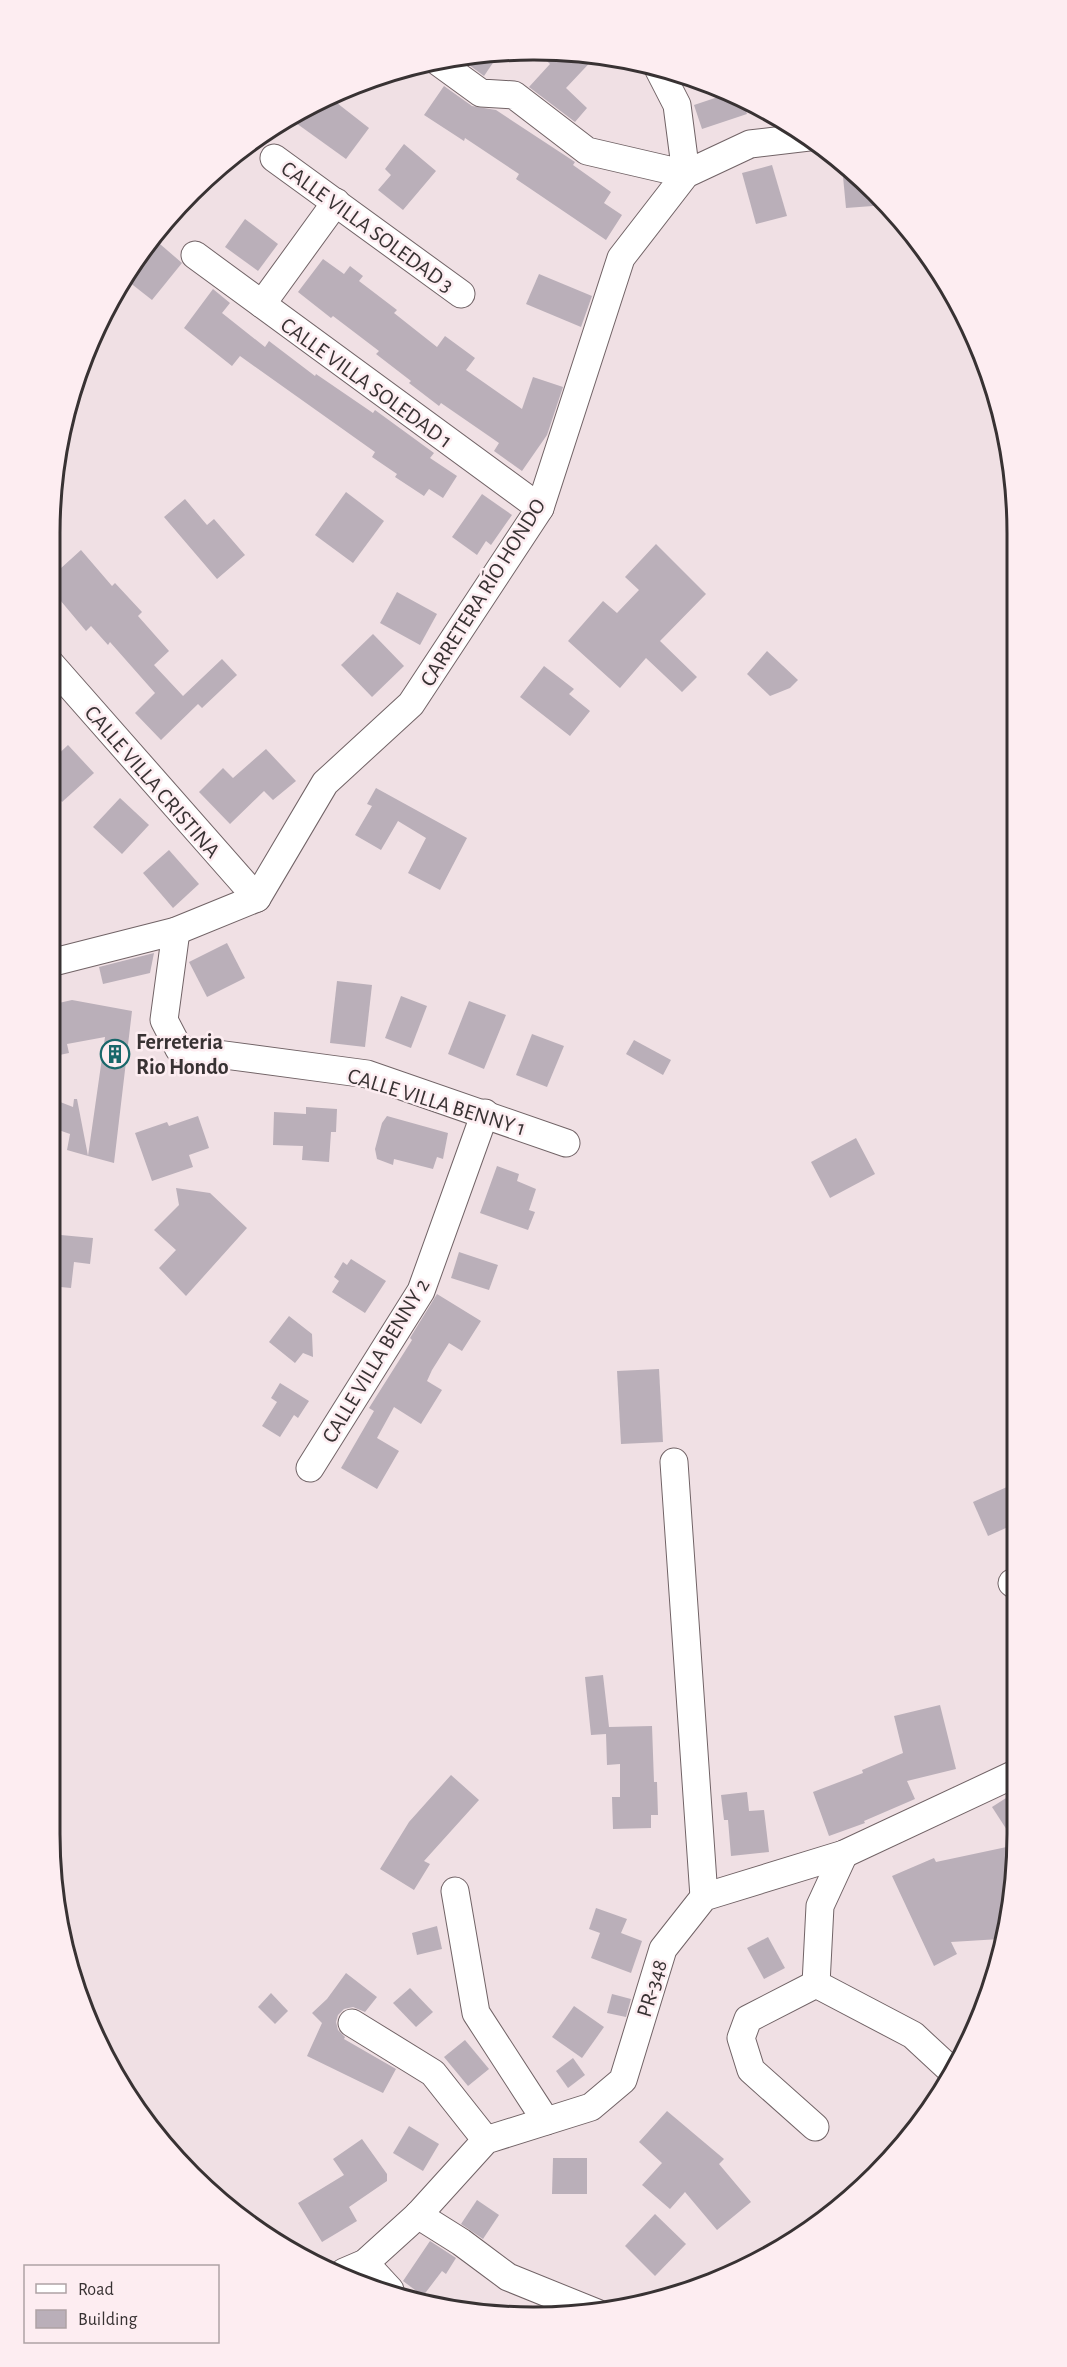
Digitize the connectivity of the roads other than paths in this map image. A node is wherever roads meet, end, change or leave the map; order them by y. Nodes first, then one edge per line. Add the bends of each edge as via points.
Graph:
1 (447, 68) edge
2 (663, 78) edge
3 (795, 139) edge
4 (274, 158) dead end
5 (687, 174) junction
6 (336, 202) junction
7 (195, 255) dead end
8 (461, 294) dead end
9 (262, 304) junction
10 (540, 508) junction
11 (60, 674) edge
12 (257, 898) junction
13 (176, 931) junction
14 (60, 960) edge
15 (484, 1113) junction
16 (566, 1143) dead end
17 (674, 1462) dead end
18 (310, 1468) dead end
19 (1007, 1782) edge
20 (844, 1854) junction
21 (455, 1891) dead end
22 (704, 1897) junction
23 (816, 1984) junction
24 (352, 2023) dead end
25 (946, 2066) edge
26 (546, 2121) junction
27 (815, 2127) dead end
28 (486, 2140) junction
29 (418, 2215) junction
30 (354, 2268) edge
31 (370, 2278) edge
32 (577, 2305) edge

1 - 5 street via 481,93 514,95 587,151
2 - 5 street via 676,105
3 - 5 street, CARRETERA RÍO HONDO via 750,144
4 - 6 street, CALLE VILLA SOLEDAD 3
5 - 10 street, CARRETERA RÍO HONDO via 621,258
6 - 8 street, CALLE VILLA SOLEDAD 3
6 - 9 street
7 - 9 street, CALLE VILLA SOLEDAD 1
9 - 10 street, CALLE VILLA SOLEDAD 1
10 - 12 street, CARRETERA RÍO HONDO via 411,704 325,783
11 - 12 street, CALLE VILLA CRISTINA
12 - 13 street
13 - 14 street
13 - 15 street, CALLE VILLA BENNY 1 via 164,1020 179,1049 368,1074
15 - 16 street, CALLE VILLA BENNY 1
15 - 18 street, CALLE VILLA BENNY 2 via 421,1292
17 - 22 street
19 - 20 street
20 - 22 street
20 - 23 street via 820,1906
21 - 26 street via 476,2013
22 - 26 street, PR-348 / PR-348 via 663,1949 623,2079 591,2107
23 - 25 street via 914,2035
23 - 27 street via 748,2019 741,2038 751,2070
24 - 28 street via 433,2073
26 - 28 street, PR-348 / PR-348
28 - 29 street
29 - 30 street
29 - 32 street via 508,2277
30 - 31 street

